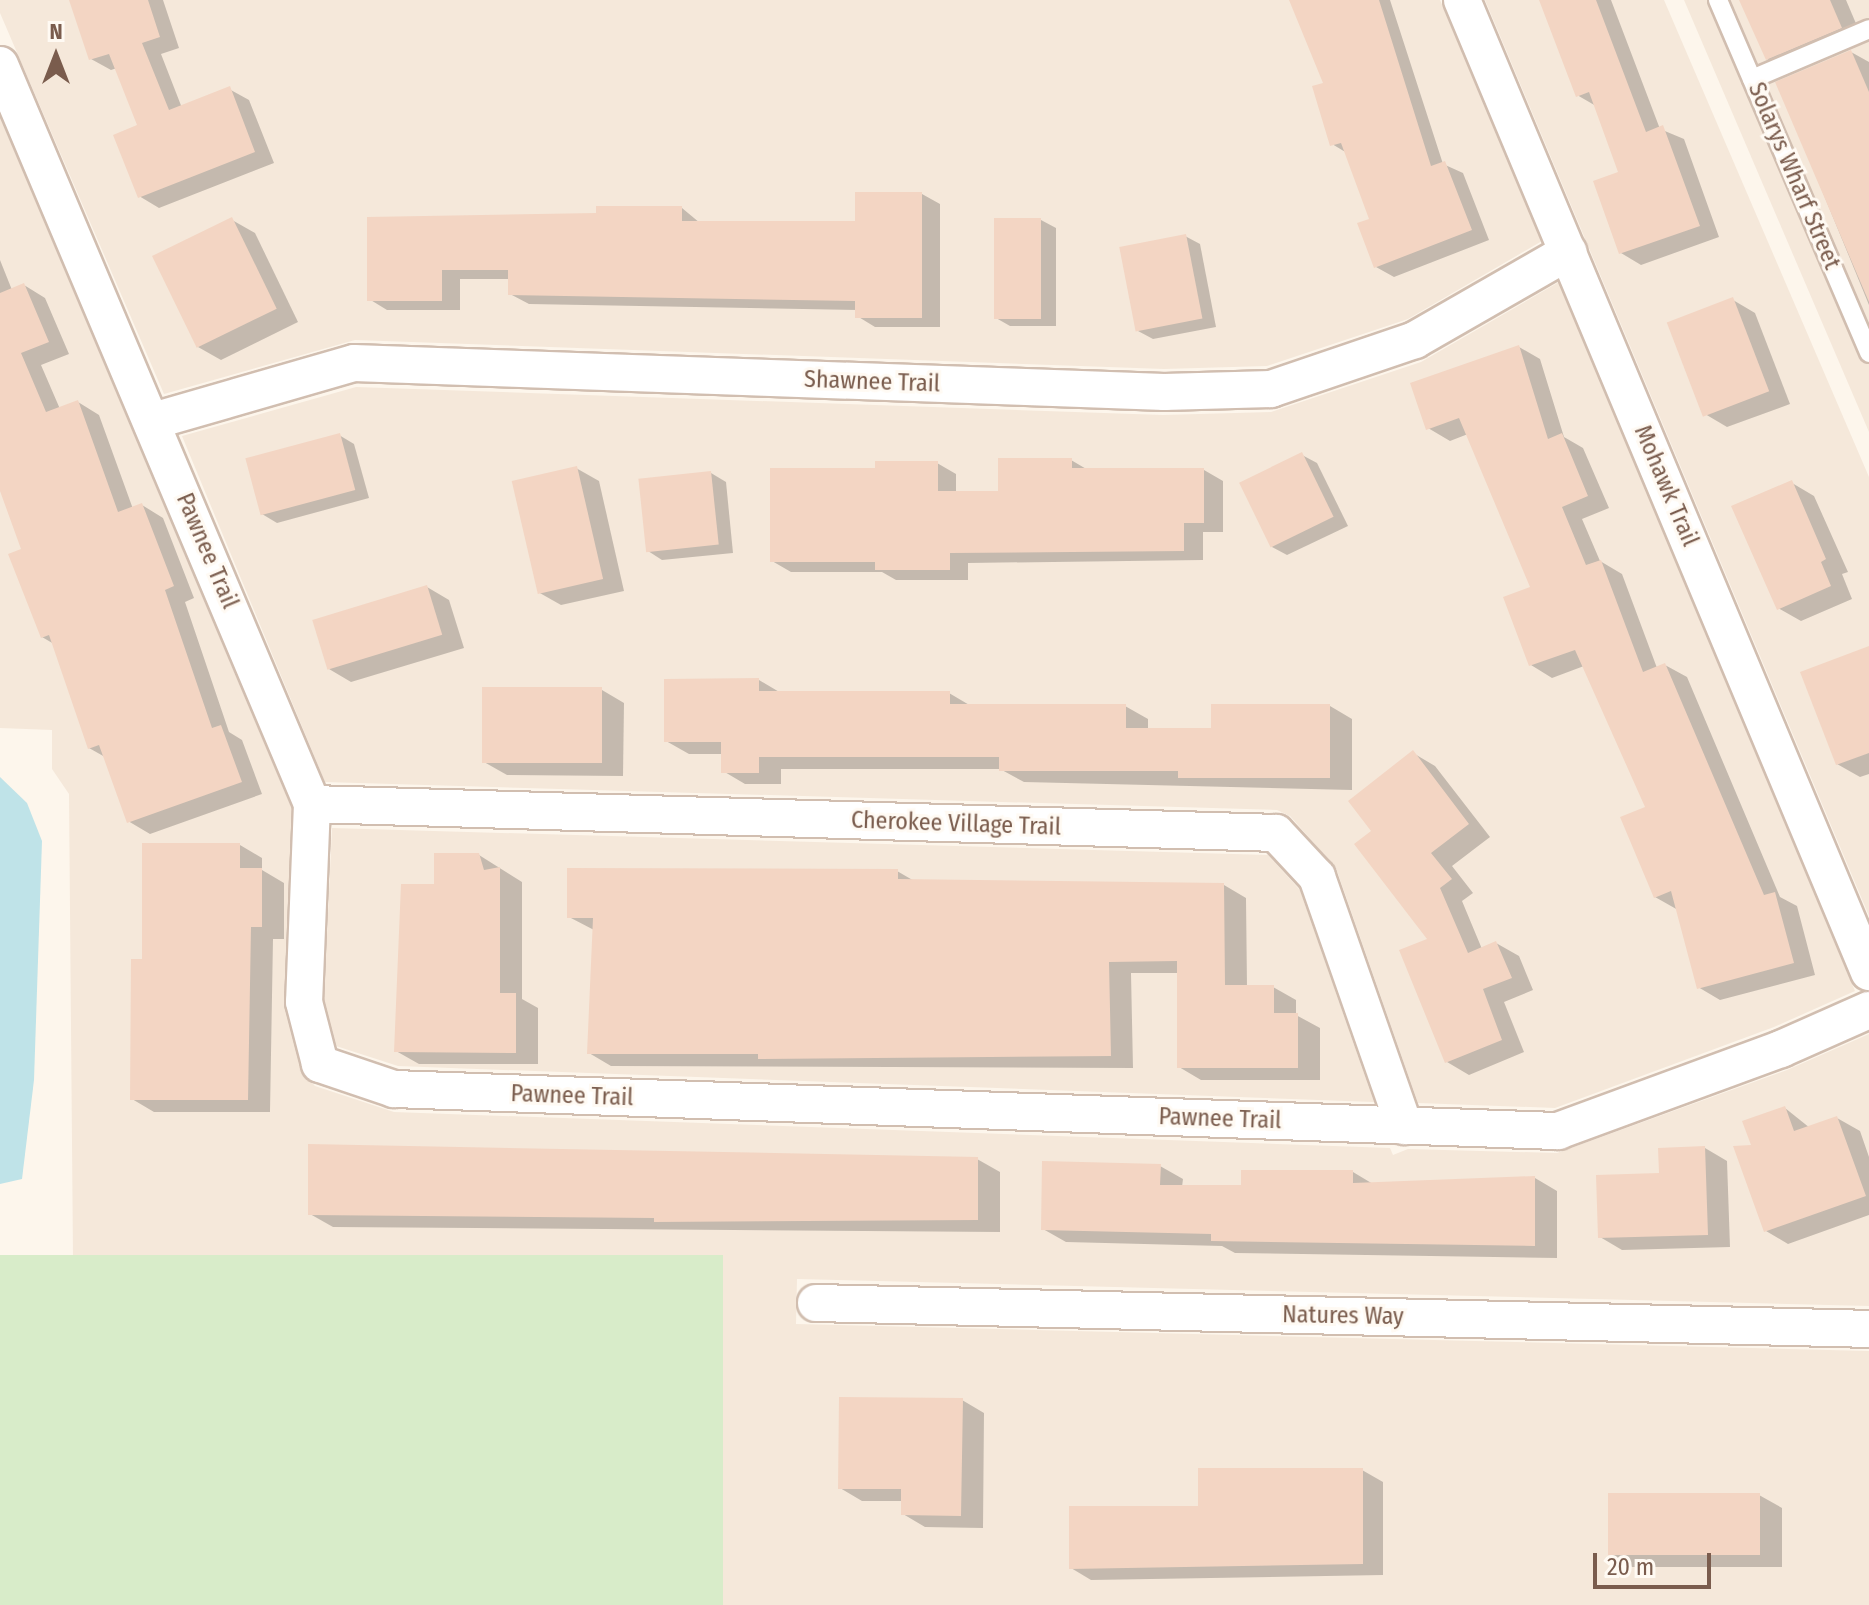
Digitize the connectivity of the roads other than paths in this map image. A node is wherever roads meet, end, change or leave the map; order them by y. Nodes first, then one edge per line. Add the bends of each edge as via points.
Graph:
1 (1462, 0) edge
2 (1718, 0) edge
3 (1869, 29) edge
4 (0, 65) edge
5 (1752, 79) junction
6 (1568, 252) junction
7 (1869, 353) edge
8 (153, 421) junction
9 (312, 804) junction
10 (1869, 972) edge
11 (1869, 1010) edge
12 (1404, 1126) junction
13 (816, 1303) dead end
14 (1869, 1329) edge

1 - 6 street, Mohawk Trail
2 - 5 lane, Solarys Wharf Street
3 - 5 lane
4 - 8 street, Pawnee Trail
5 - 7 lane, Solarys Wharf Street
6 - 8 street, Shawnee Trail via 1415,340 1271,389 1164,392 354,363
6 - 10 street, Mohawk Trail
8 - 9 street, Pawnee Trail
9 - 12 street, Cherokee Village Trail via 1276,833 1317,877
9 - 12 street, Pawnee Trail via 304,1002 320,1064 394,1089
11 - 12 street, Pawnee Trail via 1781,1049 1558,1131
13 - 14 street, Natures Way

